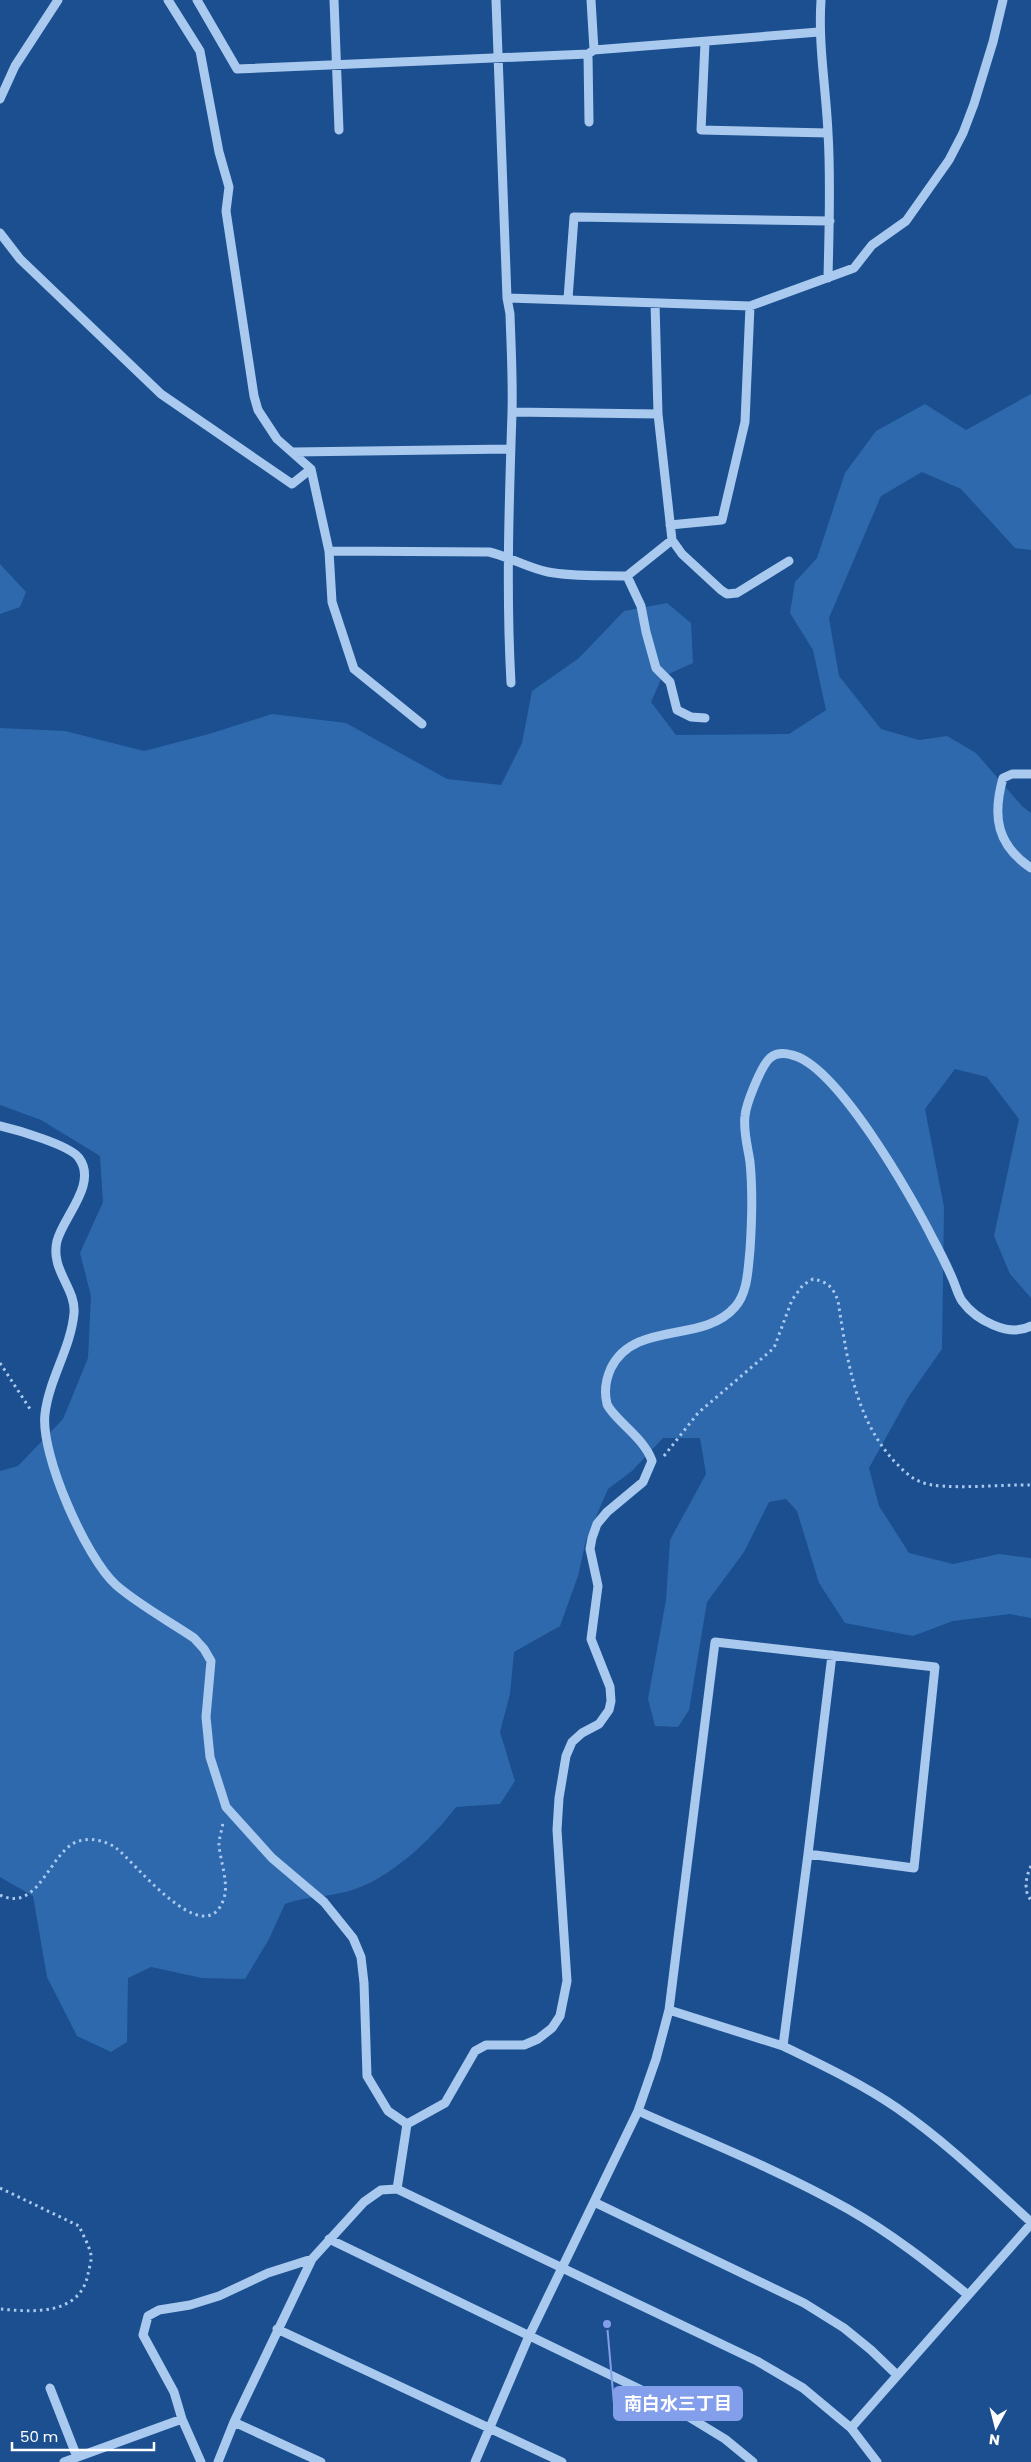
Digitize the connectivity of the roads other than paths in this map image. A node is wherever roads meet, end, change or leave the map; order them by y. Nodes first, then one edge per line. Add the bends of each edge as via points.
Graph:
1 (58, 0) edge
2 (168, 0) edge
3 (197, 0) edge
4 (334, 0) edge
5 (496, 0) edge
6 (591, 0) edge
7 (821, 0) edge
8 (1003, 0) edge
9 (819, 32) junction
10 (705, 43) junction
11 (591, 52) junction
12 (498, 59) junction
13 (337, 65) junction
14 (0, 99) edge
15 (589, 122) dead end
16 (339, 130) dead end
17 (828, 133) junction
18 (830, 221) junction
19 (0, 232) edge
20 (828, 278) junction
21 (508, 298) junction
22 (568, 299) junction
23 (655, 303) junction
24 (750, 306) junction
25 (512, 412) junction
26 (658, 414) junction
27 (510, 449) junction
28 (294, 452) junction
29 (311, 469) junction
30 (670, 525) junction
31 (672, 540) junction
32 (328, 551) junction
33 (510, 557) junction
34 (789, 561) dead end
35 (627, 576) junction
36 (511, 684) dead end
37 (705, 718) dead end
38 (422, 724) dead end
39 (1031, 774) edge
40 (1031, 868) edge
41 (0, 1126) edge
42 (1031, 1326) edge
43 (832, 1655) junction
44 (808, 1854) junction
45 (669, 2010) junction
46 (783, 2046) junction
47 (638, 2111) junction
48 (407, 2124) junction
49 (397, 2189) junction
50 (594, 2202) junction
51 (1031, 2223) edge
52 (329, 2239) junction
53 (312, 2259) junction
54 (563, 2268) junction
55 (968, 2296) junction
56 (277, 2329) junction
57 (529, 2336) junction
58 (897, 2375) junction
59 (50, 2388) dead end
60 (182, 2419) junction
61 (234, 2422) junction
62 (491, 2428) junction
63 (851, 2428) junction
64 (77, 2457) junction
65 (64, 2462) edge
66 (201, 2462) edge
67 (218, 2462) edge
68 (321, 2462) edge
69 (475, 2462) edge
70 (562, 2462) edge
71 (753, 2462) edge
72 (876, 2462) edge

1 - 14 street via 15,66
2 - 28 street via 200,51 219,152 229,186 226,211 254,396 258,410 277,439
3 - 13 street via 237,69
4 - 13 street
5 - 12 street
6 - 11 street
7 - 9 street
8 - 20 street via 994,42 974,104 949,160 906,221 872,245 854,268
9 - 10 street
9 - 17 street
10 - 11 street
10 - 17 street via 701,130
11 - 12 street
11 - 15 street
12 - 13 street
12 - 21 street
13 - 16 street
17 - 18 street
18 - 20 street
18 - 22 street via 574,217
19 - 29 street via 20,260 161,394 292,484
20 - 24 street
21 - 22 street
21 - 25 street
22 - 23 street
23 - 24 street
23 - 26 street
24 - 30 street via 745,422 722,520
25 - 26 street
25 - 27 street
26 - 30 street
27 - 28 street
27 - 33 street
28 - 29 street
29 - 32 street
30 - 31 street
31 - 34 street via 682,554 727,594 737,593
31 - 35 street
32 - 33 street via 489,552
32 - 38 street via 332,602 354,669
33 - 35 street via 530,568 551,573
33 - 36 street
35 - 37 street via 641,606 656,668 670,682 677,710 691,717
39 - 40 street via 1012,774 1003,778 997,804 1002,839 1016,858
41 - 48 street via 63,1145 80,1158 84,1171 84,1188 63,1223 56,1242 56,1263 71,1296 74,1312 45,1417 45,1429 64,1497 99,1567 117,1586 194,1638 211,1661 206,1717 208,1741 226,1807 272,1858 324,1902 354,1938 361,1957 364,1983 367,2076 388,2111
42 - 48 street via 1010,1329 995,1326 979,1318 962,1301 922,1217 890,1161 855,1112 807,1060 778,1054 769,1059 748,1098 744,1119 753,1210 748,1275 737,1306 707,1324 637,1341 623,1351 608,1374 605,1390 608,1406 634,1433 652,1461 644,1482 597,1524 590,1549 598,1586 591,1639 610,1687 611,1701 599,1724 572,1742 566,1756 557,1830 567,1981 560,2016 552,2028 524,2045 486,2045 475,2051 445,2103
43 - 44 street
43 - 44 street via 935,1667 914,1868
43 - 45 street via 715,1642
44 - 46 street
45 - 46 street
45 - 47 street
46 - 51 street via 838,2072 896,2107 968,2164
47 - 50 street
47 - 55 street via 848,2209 905,2245
48 - 49 street
49 - 52 street via 381,2190 364,2202
49 - 54 street
50 - 54 street
50 - 58 street via 804,2303 844,2328
51 - 55 street
52 - 53 street
52 - 57 street
53 - 56 street
53 - 60 street via 268,2273 219,2296 190,2306 159,2310 148,2316 143,2335 174,2392
54 - 57 street
54 - 63 street via 757,2361 803,2388
55 - 58 street
56 - 61 street
56 - 62 street
57 - 62 street
57 - 71 street via 656,2397 725,2439
58 - 63 street
59 - 64 street
60 - 64 street
60 - 66 street
61 - 67 street
61 - 68 street
62 - 69 street
62 - 70 street
63 - 72 street
64 - 65 street

